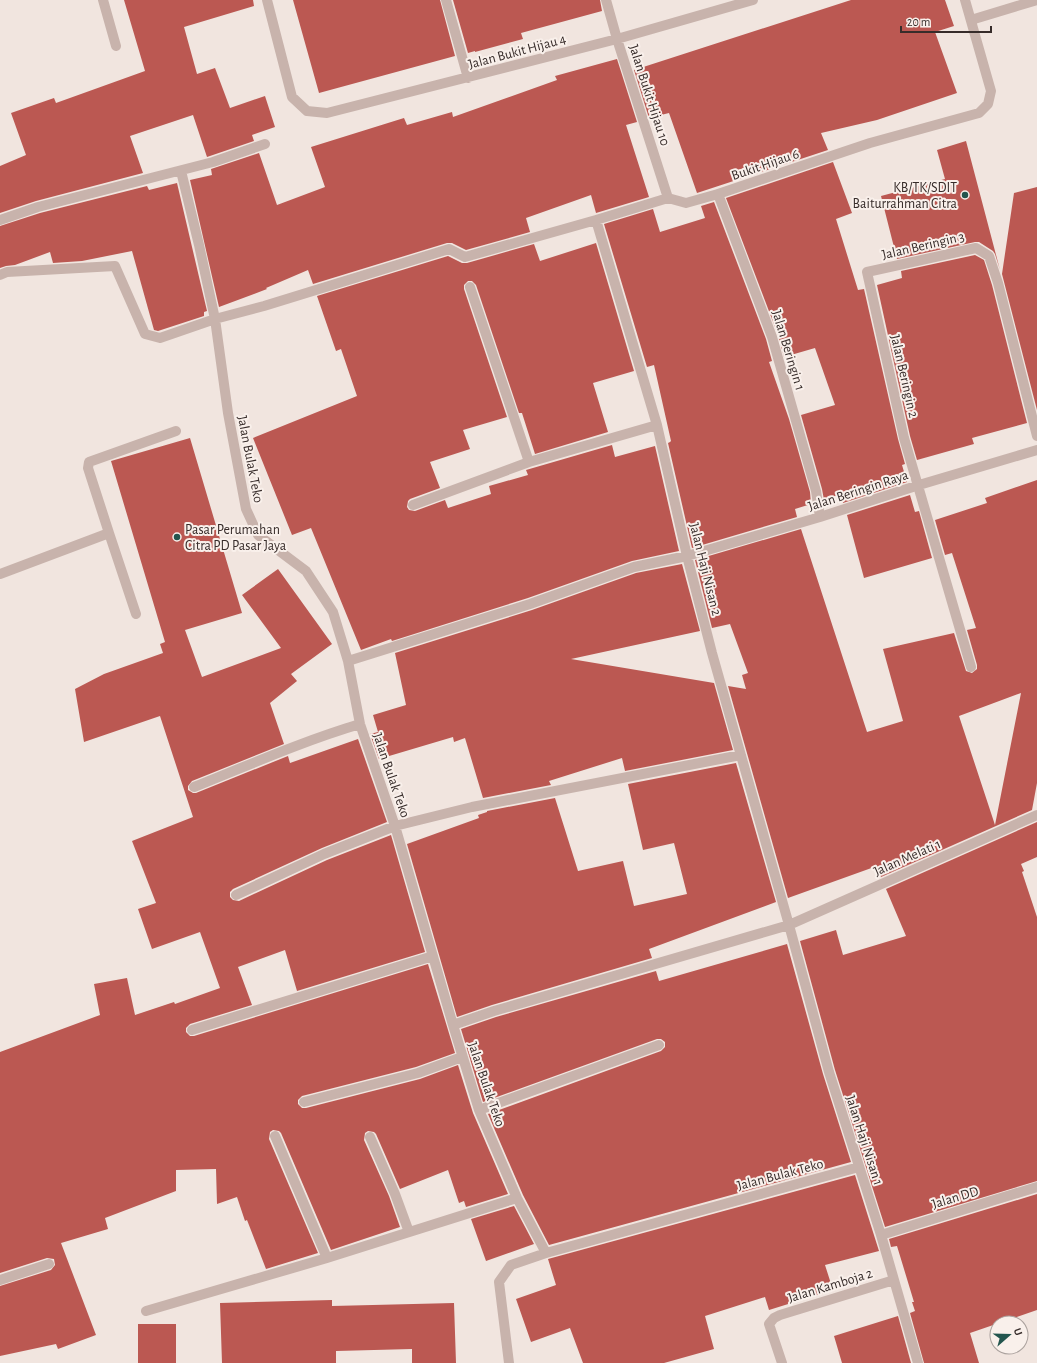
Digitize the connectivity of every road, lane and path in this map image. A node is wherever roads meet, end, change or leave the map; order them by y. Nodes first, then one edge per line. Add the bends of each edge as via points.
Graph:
1 (103, 0) edge
2 (267, 0) edge
3 (446, 0) edge
4 (606, 0) edge
5 (753, 0) edge
6 (965, 0) edge
7 (1037, 0) edge
8 (970, 20) junction
9 (617, 39) junction
10 (116, 46) dead end
11 (468, 78) junction
12 (265, 144) dead end
13 (181, 171) junction
14 (718, 194) junction
15 (668, 198) junction
16 (0, 220) edge
17 (596, 220) junction
18 (867, 272) joint
19 (0, 275) edge
20 (470, 287) dead end
21 (215, 319) junction
22 (657, 425) junction
23 (176, 431) dead end
24 (1037, 436) edge
25 (1037, 450) edge
26 (528, 462) junction
27 (919, 484) junction
28 (413, 505) dead end
29 (820, 517) junction
30 (109, 533) junction
31 (687, 556) junction
32 (0, 574) edge
33 (136, 614) dead end
34 (348, 661) junction
35 (971, 667) dead end
36 (360, 724) junction
37 (741, 755) junction
38 (194, 787) dead end
39 (1037, 815) edge
40 (395, 826) junction
41 (236, 895) dead end
42 (789, 925) junction
43 (433, 956) junction
44 (452, 1025) junction
45 (192, 1030) dead end
46 (659, 1045) dead end
47 (462, 1057) junction
48 (304, 1102) dead end
49 (479, 1110) junction
50 (274, 1136) dead end
51 (370, 1137) dead end
52 (859, 1167) junction
53 (1037, 1187) edge
54 (517, 1198) junction
55 (409, 1232) junction
56 (881, 1235) junction
57 (546, 1254) junction
58 (327, 1258) junction
59 (49, 1264) dead end
60 (0, 1280) edge
61 (894, 1280) junction
62 (146, 1311) dead end
63 (509, 1363) edge
64 (782, 1363) edge
65 (918, 1363) edge

1 - 10 street
2 - 11 street, Jalan Bukit Hijau 4 via 292,97 307,111 327,114
3 - 11 street
4 - 9 street, Jalan Bukit Hijau 10
5 - 9 street, Jalan Bukit Hijau 4
6 - 8 street, Bukit Hijau 6
7 - 8 street
8 - 14 street, Bukit Hijau 6 via 991,91 988,104 979,113 870,143
9 - 11 street, Jalan Bukit Hijau 4
9 - 15 street, Jalan Bukit Hijau 10
12 - 13 street
13 - 16 street via 38,207
13 - 21 street, Jalan Bulak Teko
14 - 15 street, Bukit Hijau 6 via 686,203
14 - 29 street, Jalan Beringin 1 via 772,336 816,491
15 - 17 street
17 - 21 street via 465,257 449,249
17 - 22 street, Jalan Haji Nisan 2
18 - 24 street, Jalan Beringin 3 via 976,248 989,256
18 - 27 street, Jalan Beringin 2 via 904,438
19 - 21 street via 7,272 116,266 145,334 160,338
20 - 26 street
21 - 34 street, Jalan Bulak Teko via 228,414 246,509 258,535 306,571 333,612
22 - 26 street
22 - 31 street, Jalan Haji Nisan 2
23 - 30 street via 89,462 88,468
25 - 27 street, Jalan Beringin Raya
26 - 28 street
27 - 29 street, Jalan Beringin Raya
27 - 35 street, Jalan Beringin 2
29 - 31 street, Jalan Beringin Raya
30 - 32 street
30 - 33 street
31 - 34 street, Jalan Beringin Raya via 634,567 530,604
31 - 37 street, Jalan Haji Nisan 2
34 - 36 street, Jalan Bulak Teko
36 - 38 street via 279,752
36 - 40 street, Jalan Bulak Teko
37 - 40 street via 472,807
37 - 42 street, Jalan Haji Nisan 2
39 - 42 street, Jalan Melati 1
40 - 41 street via 324,854
40 - 43 street, Jalan Bulak Teko
42 - 44 street, Jalan Melati 1
42 - 52 street, Jalan Haji Nisan 1 via 829,1072
43 - 44 street, Jalan Bulak Teko
43 - 45 street
44 - 47 street, Jalan Bulak Teko
46 - 49 street
47 - 48 street via 418,1073
47 - 49 street, Jalan Bulak Teko
49 - 54 street, Jalan Bulak Teko
50 - 58 street
51 - 55 street via 396,1194
52 - 56 street, Jalan Haji Nisan 1
52 - 57 street, Jalan Bulak Teko
53 - 56 street, Jalan DD
54 - 55 street
54 - 57 street, Jalan Bulak Teko
55 - 58 street
56 - 61 street, Jalan Haji Nisan 1
57 - 63 street, Jalan Bulak Teko via 511,1265 499,1282
58 - 62 street
59 - 60 street
61 - 64 street, Jalan Kamboja 2 via 774,1318 769,1324
61 - 65 street, Jalan Haji Nisan 1

